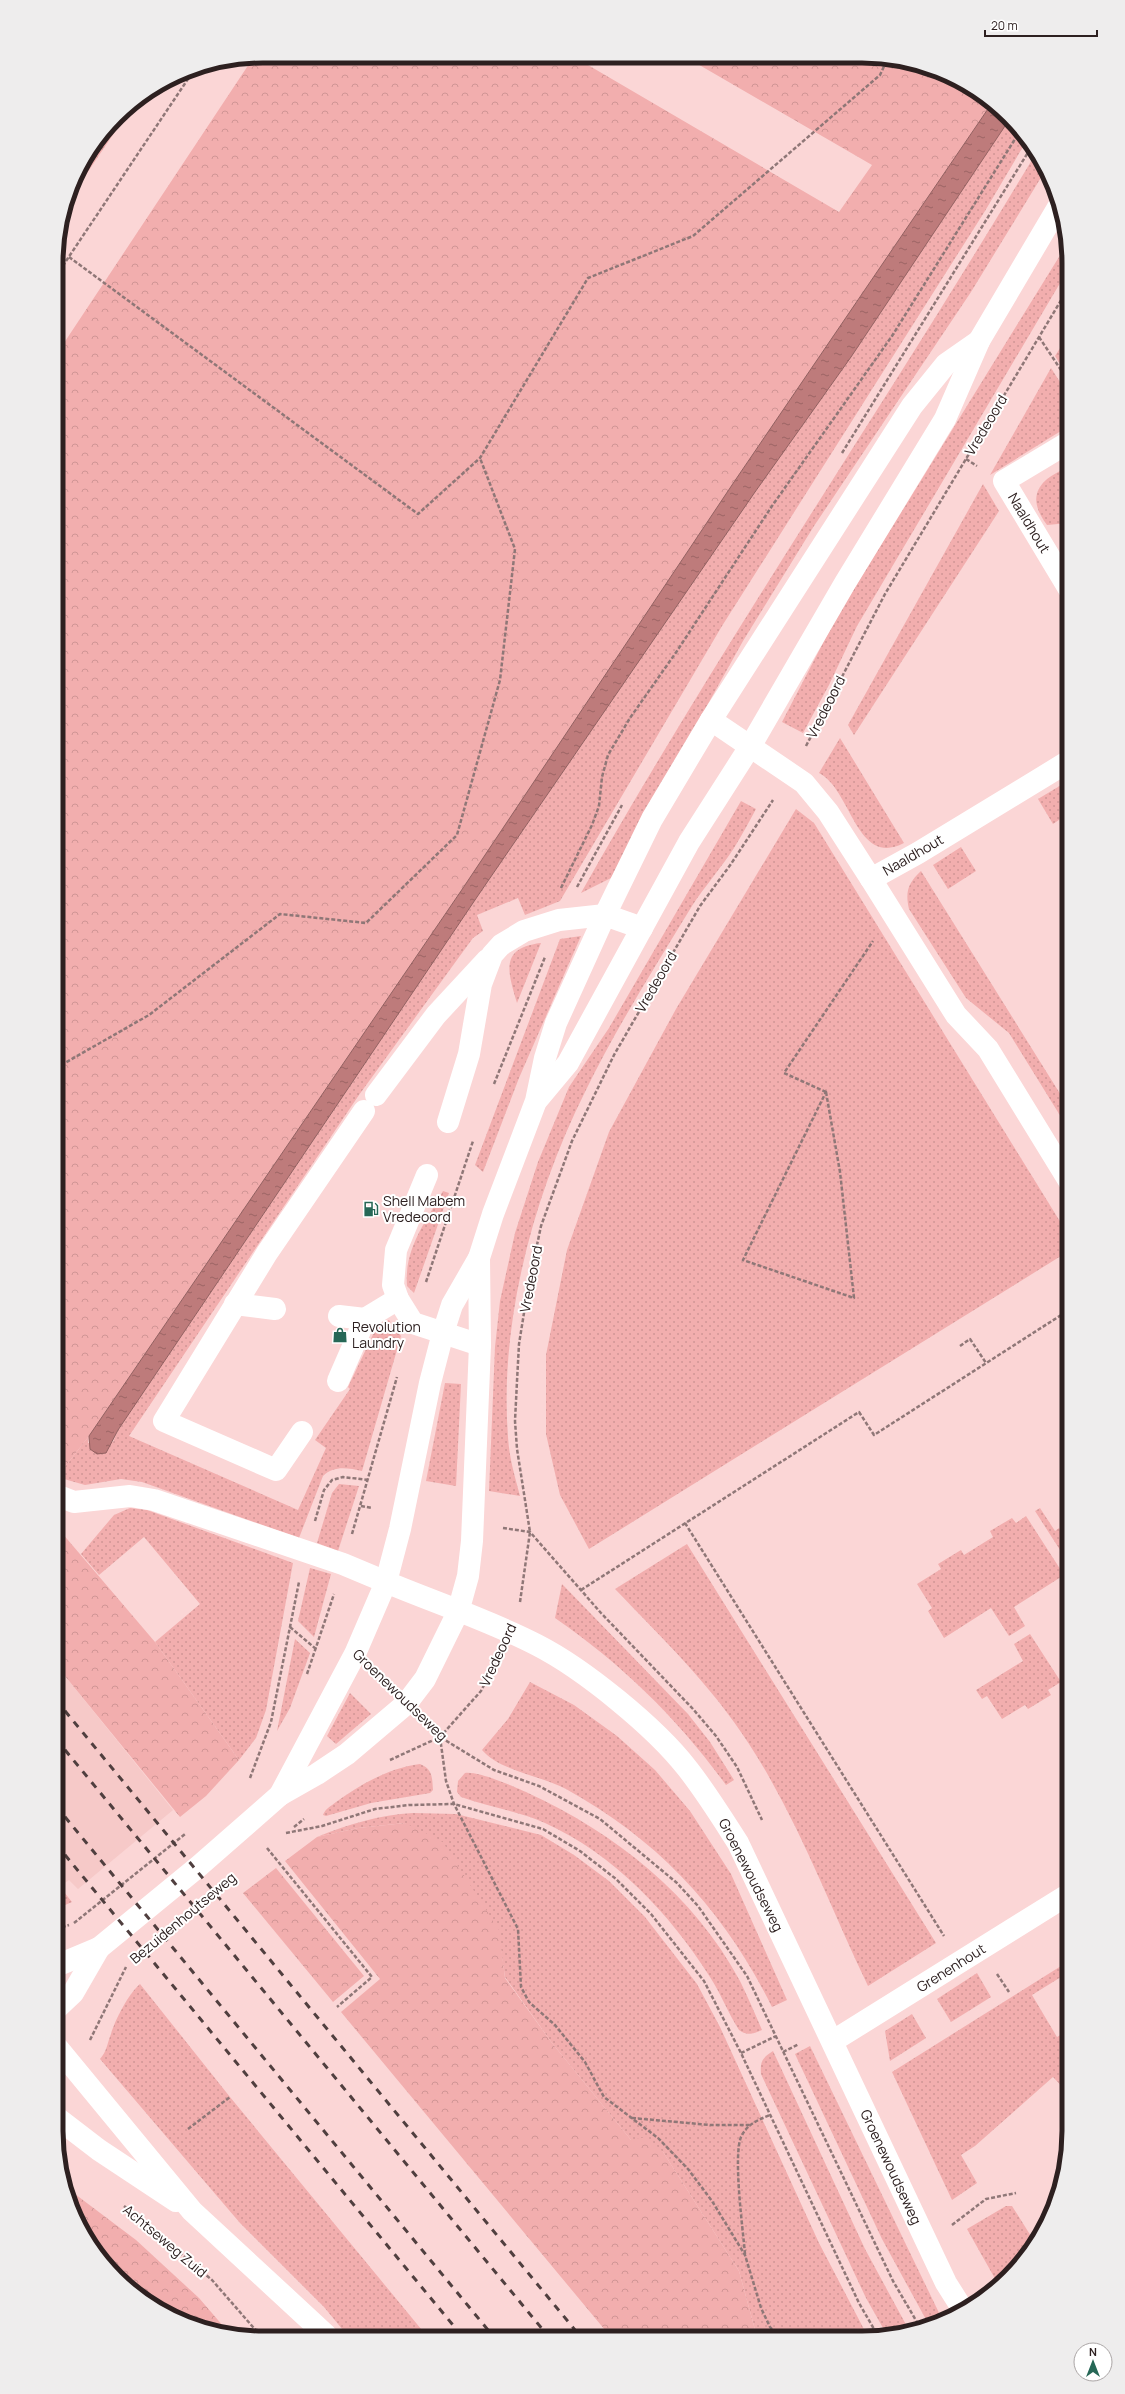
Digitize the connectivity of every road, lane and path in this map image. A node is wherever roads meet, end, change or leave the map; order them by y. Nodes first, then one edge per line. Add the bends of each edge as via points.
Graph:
1 (885, 65) edge
2 (189, 77) edge
3 (1017, 136) edge
4 (1055, 212) edge
5 (69, 257) junction
6 (63, 266) edge
7 (1062, 298) edge
8 (1039, 336) junction
9 (979, 341) junction
10 (1062, 371) edge
11 (1062, 446) edge
12 (480, 458) junction
13 (1062, 577) edge
14 (710, 720) junction
15 (751, 745) junction
16 (1062, 765) edge
17 (789, 771) junction
18 (871, 879) junction
19 (605, 915) junction
20 (559, 920) junction
21 (897, 922) junction
22 (642, 928) junction
23 (492, 955) junction
24 (63, 1064) edge
25 (826, 1092) junction
26 (536, 1102) junction
27 (448, 1122) dead end
28 (1062, 1170) edge
29 (427, 1175) dead end
30 (479, 1258) junction
31 (398, 1299) junction
32 (235, 1304) junction
33 (275, 1309) dead end
34 (1062, 1314) edge
35 (339, 1316) dead end
36 (365, 1319) junction
37 (443, 1333) junction
38 (480, 1345) junction
39 (960, 1346) dead end
40 (986, 1363) junction
41 (338, 1381) dead end
42 (302, 1432) dead end
43 (368, 1480) dead end
44 (63, 1498) edge
45 (685, 1523) junction
46 (306, 1553) junction
47 (386, 1582) junction
48 (581, 1590) dead end
49 (458, 1612) junction
50 (326, 1620) dead end
51 (290, 1627) junction
52 (510, 1632) junction
53 (316, 1649) dead end
54 (355, 1654) junction
55 (406, 1704) junction
56 (440, 1737) junction
57 (248, 1783) dead end
58 (280, 1795) junction
59 (454, 1804) junction
60 (189, 1831) dead end
61 (280, 1838) dead end
62 (273, 1843) dead end
63 (267, 1848) junction
64 (261, 1853) dead end
65 (1062, 1898) edge
66 (63, 1927) edge
67 (98, 1948) junction
68 (129, 1962) dead end
69 (960, 1962) junction
70 (63, 1963) edge
71 (63, 2002) edge
72 (337, 2007) dead end
73 (776, 2036) junction
74 (833, 2041) junction
75 (741, 2053) junction
76 (63, 2054) edge
77 (230, 2097) dead end
78 (770, 2115) junction
79 (632, 2118) junction
80 (63, 2122) edge
81 (750, 2124) junction
82 (188, 2129) dead end
83 (1016, 2193) dead end
84 (123, 2205) dead end
85 (192, 2211) junction
86 (928, 2244) junction
87 (745, 2255) junction
88 (960, 2305) edge
89 (917, 2323) edge
90 (256, 2331) edge
91 (322, 2331) edge
92 (773, 2331) edge
93 (875, 2331) edge

1 - 12 path via 880,75 693,236 588,278
2 - 5 path
3 - 20 path via 892,336 772,506 608,755 602,777 599,806 559,894
4 - 9 street
5 - 6 path
5 - 12 path via 418,514
7 - 8 path, Vredeoord
8 - 10 path
8 - 17 path, Vredeoord via 885,594 809,742
9 - 14 street via 946,364 912,406
9 - 15 street via 945,419 845,583
11 - 13 street, Naaldhout via 1004,481
12 - 24 path via 515,549 500,680 457,835 366,923 280,914 149,1015
14 - 15 street, Naaldhout
14 - 19 street via 652,819
15 - 17 street, Naaldhout
15 - 22 street via 689,842
16 - 18 street, Naaldhout
17 - 18 street, Naaldhout via 804,783 824,807
17 - 52 path, Vredeoord via 731,864 700,906 614,1055 572,1141 541,1226 528,1288 518,1359 515,1421 530,1532 522,1592
18 - 21 street
19 - 20 street
19 - 22 street
19 - 26 street via 556,1023 545,1058
20 - 23 street via 512,937
21 - 25 path via 876,936 784,1073
21 - 28 street via 956,1015 988,1049
22 - 26 street via 568,1063
23 - 27 street via 481,984 469,1054
23 - 32 street via 436,1015 370,1103
25 - 25 path via 840,1172 854,1298 743,1260
26 - 30 street
29 - 31 street via 396,1250 393,1285
30 - 37 street via 452,1305
30 - 38 street
31 - 36 street
31 - 37 street via 413,1323
32 - 33 street
32 - 42 street via 164,1421 276,1470
34 - 40 path
35 - 36 street
36 - 41 street
37 - 38 street
37 - 47 street
38 - 49 street via 472,1541 468,1576
39 - 40 path via 970,1339
40 - 45 path via 874,1435 859,1412
43 - 46 path via 343,1477 332,1480 324,1490
44 - 46 street, Groenewoudseweg via 74,1502 130,1496 154,1500
45 - 48 path
45 - 69 path
46 - 47 street, Groenewoudseweg via 343,1564
46 - 51 path
47 - 49 street, Groenewoudseweg
47 - 54 street
49 - 52 street, Groenewoudseweg
49 - 55 street via 425,1679
50 - 54 path, Groenewoudseweg
51 - 53 path
51 - 57 path via 271,1722
52 - 56 path, Vredeoord via 481,1692
52 - 74 street, Groenewoudseweg via 566,1662 608,1693 654,1733 686,1766 738,1844
54 - 58 street
55 - 56 path, Groenewoudseweg
55 - 58 street via 347,1754
56 - 59 path via 446,1781
56 - 73 path, Groenewoudseweg via 494,1770 539,1786 600,1819 677,1883 719,1933 747,1976
58 - 67 street via 199,1866
59 - 61 path via 375,1809 322,1826 286,1833
59 - 75 path via 543,1829 580,1851 616,1879 651,1914 704,1981
59 - 79 path via 518,1929 521,1987 529,2002 556,2025 584,2062 604,2097
60 - 66 path via 74,1923
62 - 63 path
63 - 64 path
63 - 72 path via 372,1978
65 - 69 street, Grenenhout
67 - 70 street
67 - 71 street via 73,1993
68 - 76 path, Bezuidenhoutseweg via 91,2039
69 - 74 street, Grenenhout
73 - 75 path
73 - 89 path, Groenewoudseweg via 893,2281
74 - 86 street, Groenewoudseweg
75 - 78 path
76 - 85 street
77 - 82 path
78 - 81 path
78 - 93 path via 859,2303
79 - 81 path via 710,2124
79 - 87 path via 658,2138 688,2169 712,2201
80 - 85 street via 98,2150
81 - 87 path via 741,2138 739,2162
83 - 86 path via 986,2199
84 - 90 path, Achtseweg Zuid via 212,2280
85 - 91 street
86 - 88 street, Groenewoudseweg via 946,2283
87 - 92 path via 760,2308

